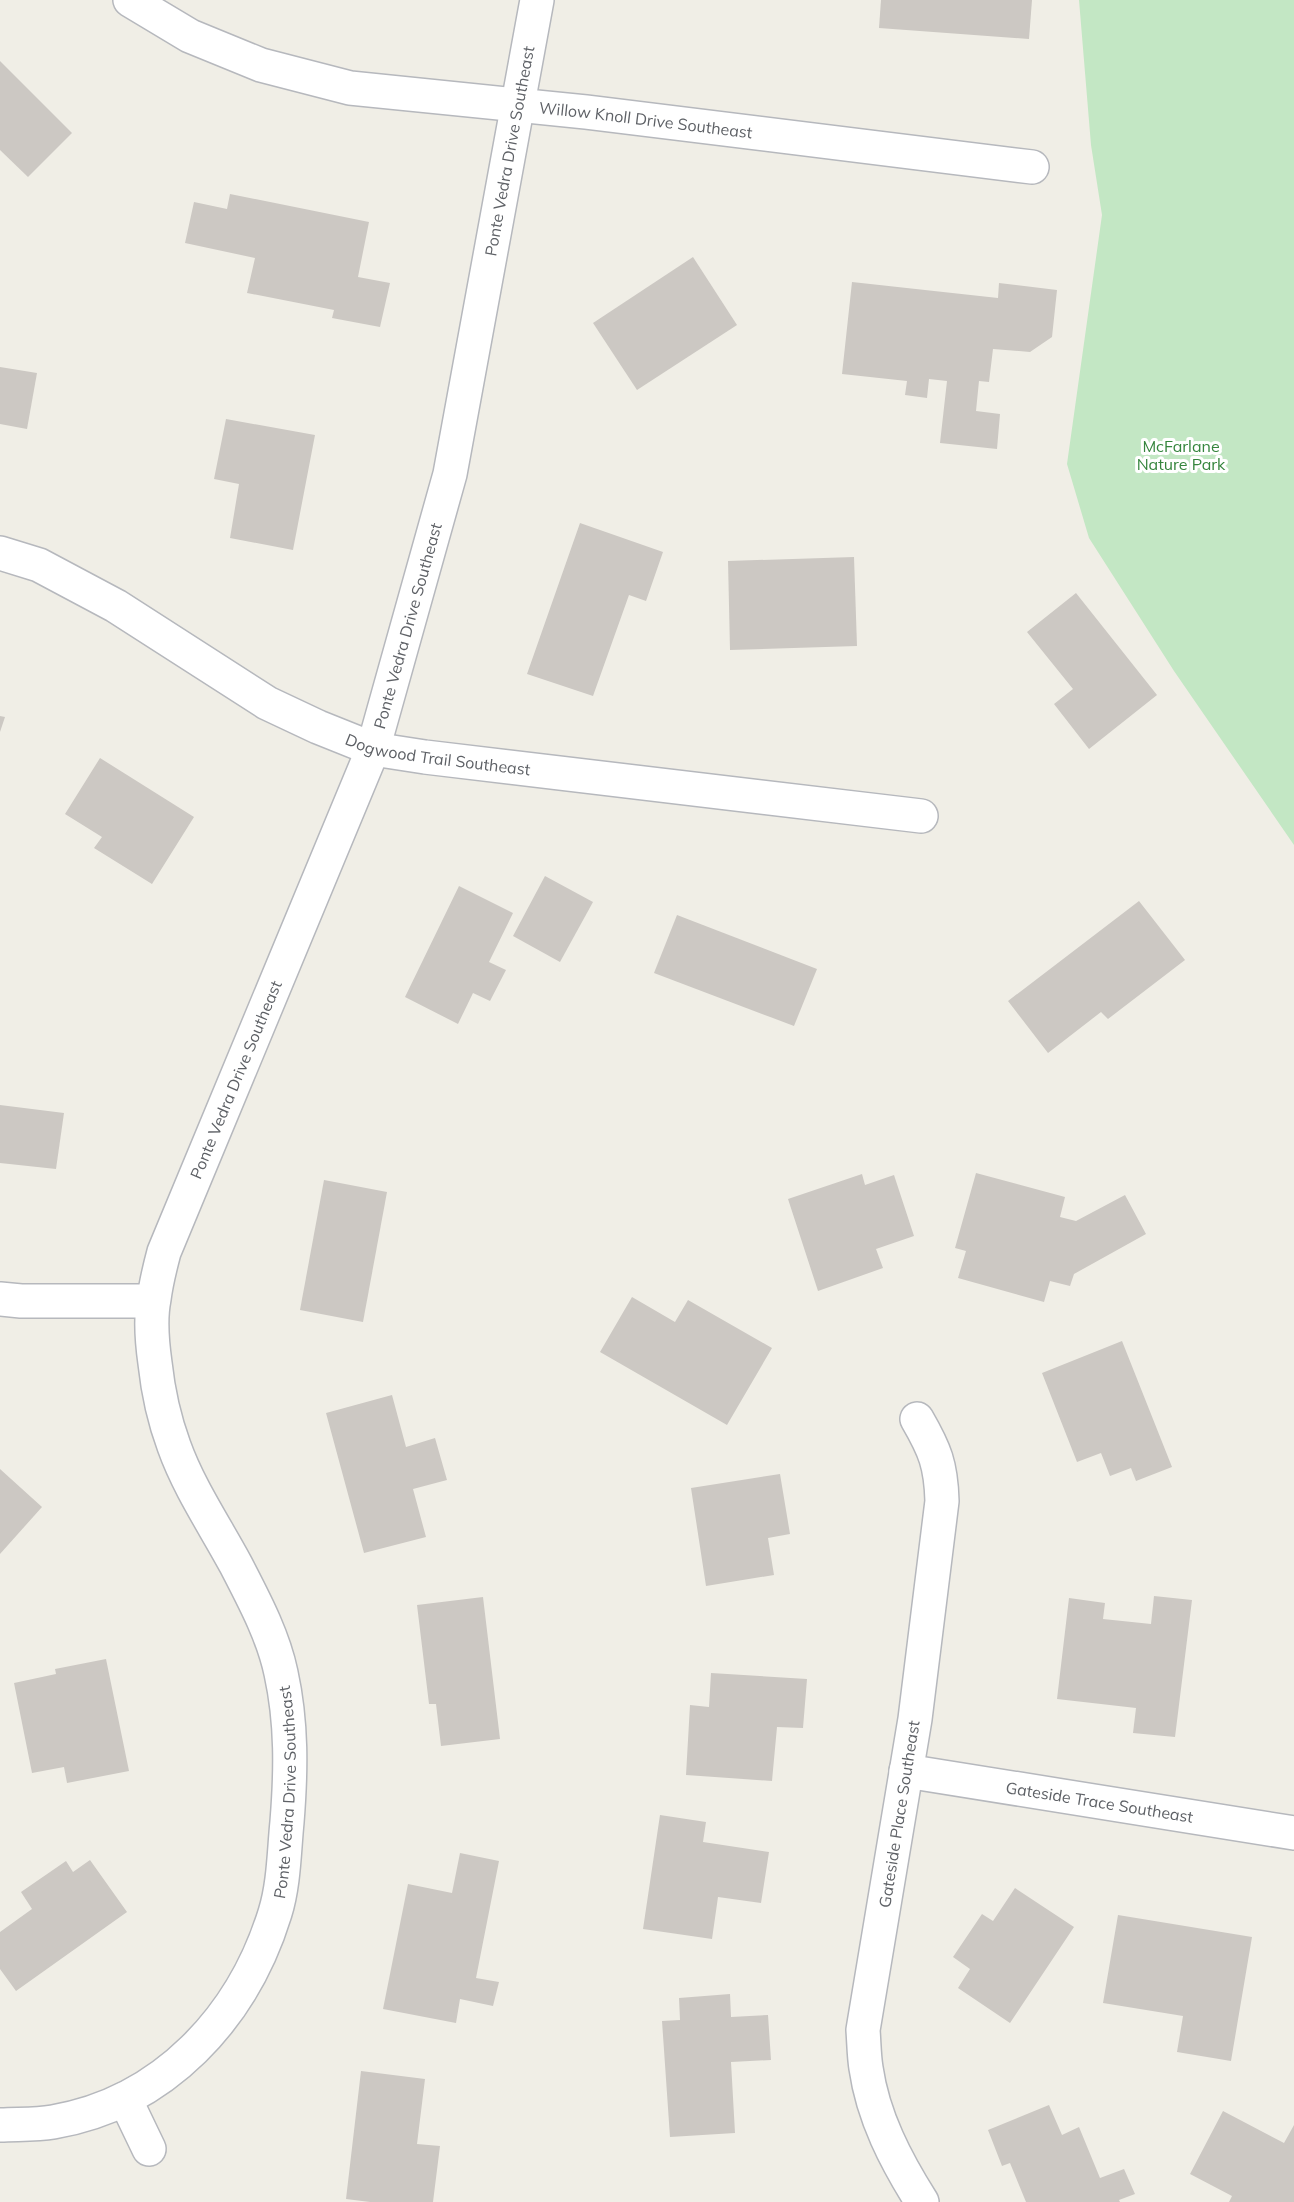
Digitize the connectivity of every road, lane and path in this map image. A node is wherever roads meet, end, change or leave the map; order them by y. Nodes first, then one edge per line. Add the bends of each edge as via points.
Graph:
1 (130, 0) edge
2 (537, 0) edge
3 (517, 104) junction
4 (1032, 167) dead end
5 (0, 553) edge
6 (373, 749) junction
7 (921, 816) dead end
8 (0, 1299) edge
9 (153, 1301) junction
10 (917, 1419) dead end
11 (906, 1771) junction
12 (1294, 1833) edge
13 (125, 2099) junction
14 (0, 2126) edge
15 (149, 2150) dead end
16 (922, 2202) edge

1 - 3 street, Willow Knoll Drive Southeast via 190,36 261,65 350,88
2 - 3 street, Ponte Vedra Drive Southeast
3 - 4 street, Willow Knoll Drive Southeast
3 - 6 street, Ponte Vedra Drive Southeast via 450,474
5 - 6 street, Dogwood Trail Southeast via 39,565 116,606 267,703
6 - 7 street, Dogwood Trail Southeast
6 - 9 street, Ponte Vedra Drive Southeast via 164,1252
8 - 9 street
9 - 13 street, Ponte Vedra Drive Southeast via 152,1343 158,1391 174,1446 267,1626 281,1672 290,1728 290,1778 276,1911 260,1953 207,2038 160,2079
10 - 11 street, Gateside Place Southeast via 934,1448 942,1501
11 - 12 street, Gateside Trace Southeast
11 - 16 street, Gateside Place Southeast via 863,2030 874,2103 890,2148
13 - 14 street, Ponte Vedra Drive Southeast via 53,2122
13 - 15 street

